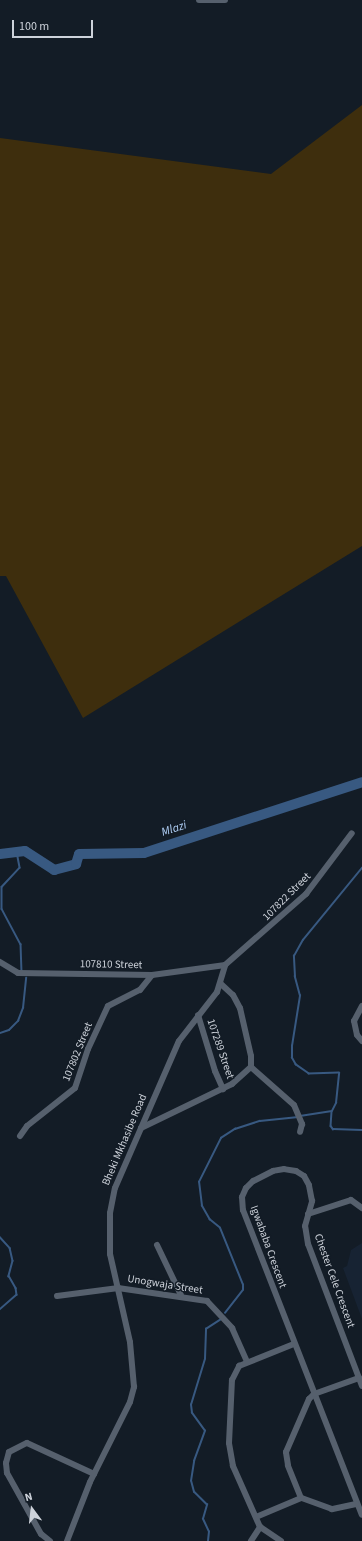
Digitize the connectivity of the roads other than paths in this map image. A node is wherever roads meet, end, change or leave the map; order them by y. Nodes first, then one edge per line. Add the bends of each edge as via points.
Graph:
1 (199, 0) edge
2 (225, 0) edge
3 (352, 833) dead end
4 (0, 962) edge
5 (225, 965) junction
6 (152, 976) junction
7 (221, 984) junction
8 (362, 1006) edge
9 (198, 1015) junction
10 (362, 1042) edge
11 (251, 1067) junction
12 (223, 1089) junction
13 (141, 1128) junction
14 (300, 1132) dead end
15 (20, 1136) dead end
16 (362, 1208) edge
17 (308, 1214) junction
18 (157, 1245) dead end
19 (118, 1288) junction
20 (181, 1295) junction
21 (57, 1296) dead end
22 (294, 1344) junction
23 (247, 1362) junction
24 (359, 1378) junction
25 (362, 1386) edge
26 (314, 1394) junction
27 (94, 1474) junction
28 (301, 1498) junction
29 (356, 1504) junction
30 (362, 1515) edge
31 (256, 1517) junction
32 (260, 1527) junction
33 (50, 1541) edge
34 (67, 1541) edge
35 (251, 1541) edge
36 (281, 1541) edge

1 - 2 street
3 - 5 street, 107822 Street via 306,894
4 - 6 street, 107810 Street via 18,974
5 - 6 street, 107810 Street
5 - 7 street
6 - 15 street, 107802 Street via 140,990 108,1006 88,1049 75,1088 27,1126
7 - 9 street, Bheki Mkhasibe Road
7 - 11 street via 233,995 240,1008 251,1056
8 - 10 street via 354,1021 357,1035
9 - 12 street, 107289 Street
9 - 13 street, Bheki Mkhasibe Road via 178,1041
11 - 12 street via 243,1077
11 - 14 street via 280,1090 299,1114 302,1124
12 - 13 street
13 - 19 street, Bheki Mkhasibe Road via 111,1202 110,1254
16 - 17 street via 351,1200
17 - 22 street, Igwababa Crescent via 312,1201 311,1189 304,1176 296,1171 279,1170 253,1181 242,1197 246,1223
17 - 24 street, Chester Cele Crescent via 305,1226 308,1244
18 - 20 street
19 - 20 street, Unogwaja Street
19 - 21 street, Unogwaja Street
19 - 27 street, Bheki Mkhasibe Road via 130,1342 134,1387 130,1402
20 - 23 street, Unogwaja Street via 207,1301 215,1307 238,1337
22 - 23 street
22 - 26 street, Igwababa Crescent
23 - 31 street via 239,1366 232,1380 230,1447 240,1484
24 - 25 street, Chester Cele Crescent
24 - 26 street
26 - 28 street via 305,1403 286,1452 288,1465
26 - 29 street, Igwababa Crescent
27 - 33 street via 27,1443 9,1452 7,1473 41,1534
27 - 34 street, Bheki Mkhasibe Road
28 - 29 street via 332,1509
28 - 31 street
29 - 30 street, Igwababa Crescent
31 - 32 street
32 - 35 street
32 - 36 street

